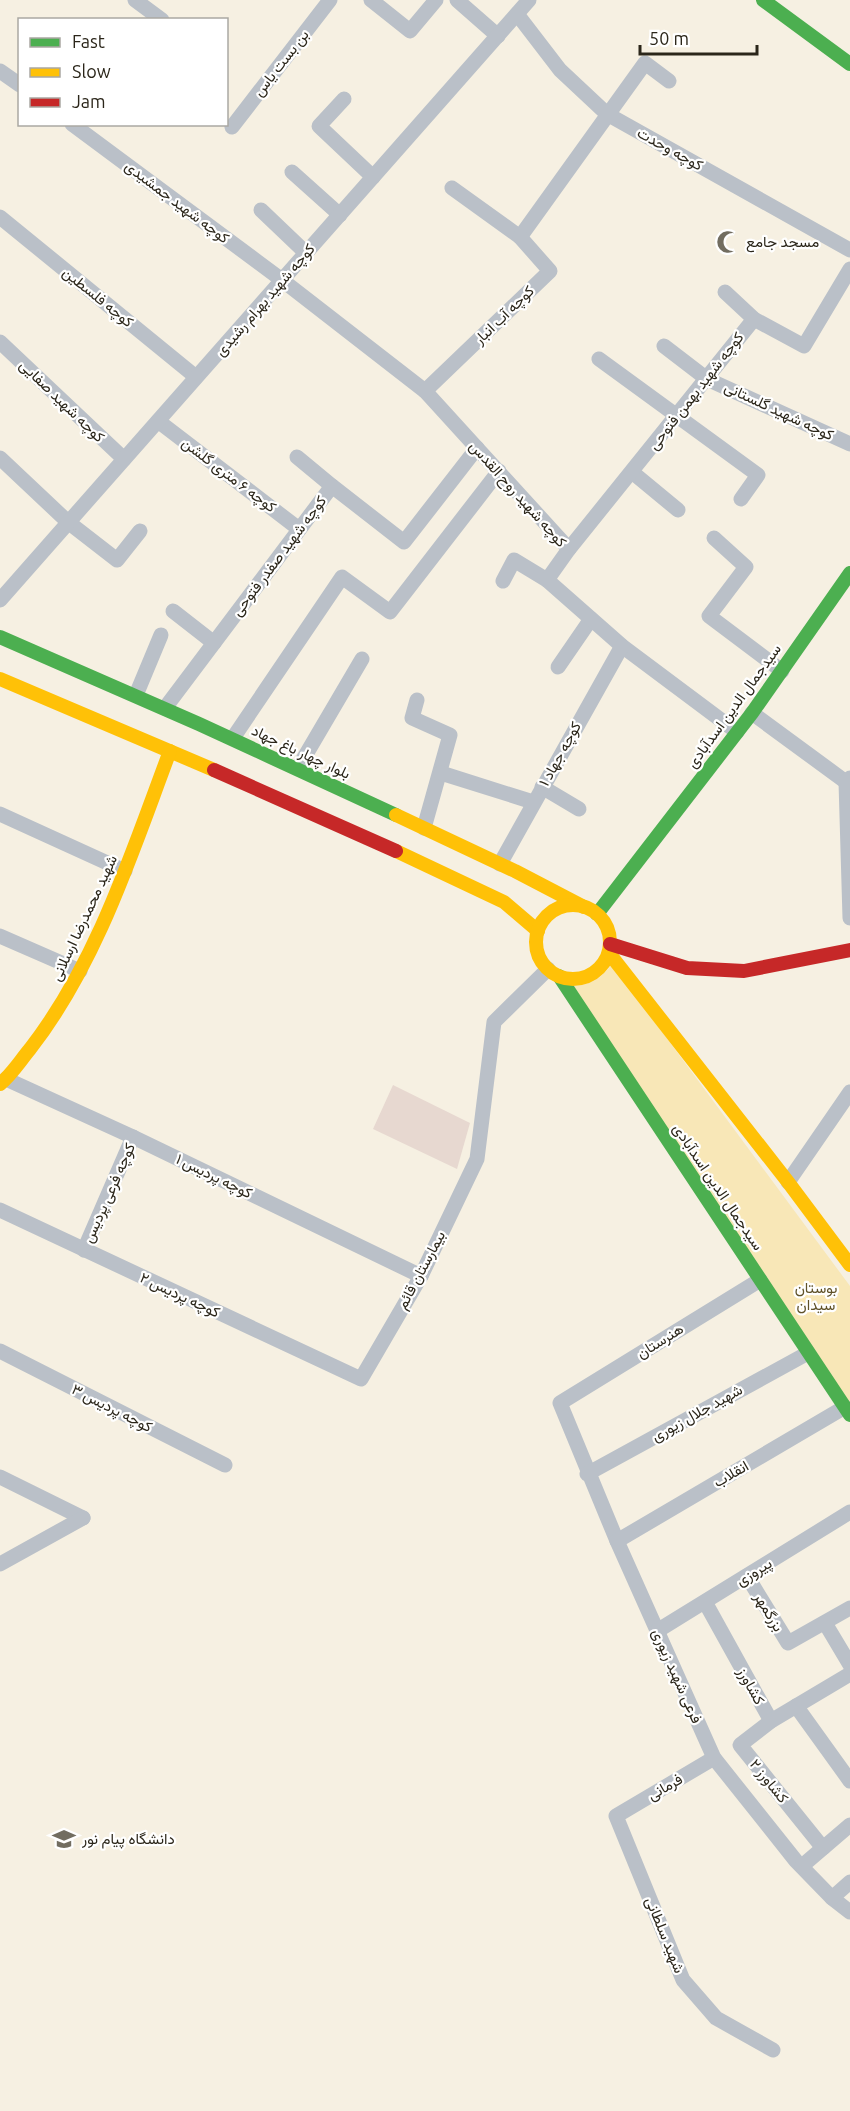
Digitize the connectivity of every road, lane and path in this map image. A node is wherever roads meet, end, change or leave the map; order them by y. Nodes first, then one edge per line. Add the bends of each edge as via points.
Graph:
1 (135, 0) edge
2 (330, 0) edge
3 (371, 0) edge
4 (436, 0) edge
5 (457, 0) edge
6 (529, 0) edge
7 (763, 0) edge
8 (517, 14) junction
9 (159, 18) edge
10 (498, 36) junction
11 (850, 63) edge
12 (0, 71) edge
13 (669, 81) dead end
14 (18, 84) edge
15 (344, 99) dead end
16 (607, 114) junction
17 (75, 126) edge
18 (232, 127) dead end
19 (292, 172) dead end
20 (373, 177) junction
21 (452, 188) dead end
22 (261, 210) dead end
23 (340, 215) junction
24 (0, 217) edge
25 (520, 237) junction
26 (850, 250) edge
27 (306, 253) junction
28 (850, 269) edge
29 (282, 280) junction
30 (725, 292) dead end
31 (754, 319) junction
32 (0, 342) edge
33 (664, 346) dead end
34 (599, 359) dead end
35 (196, 378) junction
36 (707, 379) junction
37 (425, 390) junction
38 (676, 417) junction
39 (158, 421) junction
40 (850, 444) edge
41 (477, 448) junction
42 (297, 457) dead end
43 (0, 458) edge
44 (124, 459) junction
45 (499, 471) junction
46 (632, 472) junction
47 (332, 486) junction
48 (741, 499) dead end
49 (678, 510) dead end
50 (68, 522) junction
51 (299, 529) junction
52 (140, 531) dead end
53 (714, 538) dead end
54 (569, 549) junction
55 (850, 573) edge
56 (547, 580) junction
57 (503, 581) dead end
58 (0, 599) edge
59 (174, 610) dead end
60 (591, 620) junction
61 (161, 635) dead end
62 (0, 637) edge
63 (214, 643) junction
64 (622, 646) junction
65 (362, 659) dead end
66 (558, 667) dead end
67 (782, 671) junction
68 (0, 679) edge
69 (136, 695) junction
70 (417, 700) dead end
71 (165, 708) junction
72 (752, 713) junction
73 (737, 732) junction
74 (233, 738) junction
75 (170, 751) junction
76 (298, 768) junction
77 (441, 773) junction
78 (848, 780) edge
79 (542, 787) junction
80 (533, 802) junction
81 (579, 810) dead end
82 (0, 814) edge
83 (424, 828) junction
84 (849, 863) edge
85 (500, 864) junction
86 (125, 871) junction
87 (584, 907) junction
88 (597, 914) junction
89 (850, 918) edge
90 (538, 931) junction
91 (0, 936) edge
92 (609, 948) junction
93 (850, 950) edge
94 (80, 971) junction
95 (553, 973) junction
96 (0, 1061) edge
97 (7, 1077) edge
98 (850, 1092) edge
99 (845, 1113) edge
100 (134, 1137) junction
101 (788, 1182) junction
102 (0, 1210) edge
103 (84, 1250) junction
104 (850, 1266) edge
105 (421, 1276) junction
106 (760, 1280) junction
107 (0, 1350) edge
108 (808, 1353) junction
109 (361, 1379) joint
110 (560, 1403) joint
111 (848, 1411) edge
112 (225, 1465) dead end
113 (588, 1473) junction
114 (0, 1477) edge
115 (850, 1512) edge
116 (617, 1541) junction
117 (0, 1564) edge
118 (747, 1576) junction
119 (705, 1602) junction
120 (850, 1608) edge
121 (825, 1623) junction
122 (657, 1631) junction
123 (850, 1665) edge
124 (850, 1674) edge
125 (796, 1706) junction
126 (771, 1721) junction
127 (714, 1758) junction
128 (850, 1781) edge
129 (616, 1816) joint
130 (850, 1825) edge
131 (823, 1848) junction
132 (801, 1866) junction
133 (850, 1882) edge
134 (832, 1898) junction
135 (850, 1912) edge
136 (773, 2050) dead end

1 - 9 street
2 - 18 street, بن بست یاس
3 - 4 street via 410,31
5 - 10 street
6 - 8 street, کوچه شهید بهرام رشیدی
7 - 11 street
8 - 10 street, کوچه شهید بهرام رشیدی
8 - 16 street, کوچه وحدت via 560,70
10 - 20 street, کوچه شهید بهرام رشیدی
12 - 14 street
13 - 16 street via 645,63
15 - 20 street via 320,126
16 - 25 street
16 - 26 street, کوچه وحدت
17 - 29 street, کوچه شهید جمشیدی
19 - 23 street
20 - 23 street, کوچه شهید بهرام رشیدی
21 - 25 street, کوچه آب انبار
22 - 27 street
23 - 27 street, کوچه شهید بهرام رشیدی
24 - 35 street, کوچه فلسطین
25 - 37 street, کوچه آب انبار via 550,271
27 - 29 street, کوچه شهید بهرام رشیدی
28 - 31 street, کوچه شهید بهمن فتوحی via 804,346
29 - 35 street, کوچه شهید بهرام رشیدی
29 - 37 street, کوچه شهید روح القدس
30 - 31 street
31 - 36 street, کوچه شهید بهمن فتوحی
32 - 44 street, کوچه شهید صفایی
33 - 36 street, کوچه شهید گلستانی
34 - 38 street
35 - 39 street, کوچه شهید بهرام رشیدی
36 - 38 street, کوچه شهید بهمن فتوحی
36 - 40 street, کوچه شهید گلستانی
37 - 41 street, کوچه شهید روح القدس
38 - 46 street, کوچه شهید بهمن فتوحی
38 - 48 street via 758,475
39 - 44 street, کوچه شهید بهرام رشیدی
39 - 51 street, کوچه ۶ متری گلشن
41 - 45 street, کوچه شهید روح القدس
41 - 47 street, کوچه شهید صفدر فتوحی via 404,542
42 - 47 street
43 - 50 street
44 - 50 street, کوچه شهید بهرام رشیدی
45 - 54 street, کوچه شهید روح القدس
45 - 74 street via 390,612 342,577
46 - 49 street
46 - 54 street, کوچه شهید بهمن فتوحی
47 - 51 street, کوچه شهید صفدر فتوحی
50 - 52 street via 117,560
50 - 58 street, کوچه شهید بهرام رشیدی
51 - 63 street, کوچه شهید صفدر فتوحی
53 - 67 street via 746,567 709,616
54 - 56 street, کوچه شهید روح القدس
55 - 67 street, سیدجمال الدین اسدآبادی
56 - 57 street via 514,560
56 - 60 street
59 - 63 street
60 - 64 street
60 - 66 street
61 - 69 street
62 - 69 street, بلوار چهار باغ جهاد
63 - 71 street, کوچه شهید صفدر فتوحی
64 - 73 street
64 - 79 street, کوچه جهاد ۱
65 - 76 street
67 - 72 street, سیدجمال الدین اسدآبادی
68 - 75 street
69 - 71 street, بلوار چهار باغ جهاد
70 - 77 street via 412,718 450,735
71 - 74 street, بلوار چهار باغ جهاد
72 - 73 street, سیدجمال الدین اسدآبادی
72 - 78 street
73 - 88 street, سیدجمال الدین اسدآبادی
74 - 76 street, بلوار چهار باغ جهاد
75 - 86 street, شهید محمدرضا ارسلانی
75 - 90 street via 442,871 504,902
76 - 83 street, بلوار چهار باغ جهاد
77 - 80 street
77 - 83 street
78 - 84 street
79 - 80 street, کوچه جهاد ۱
79 - 81 street
80 - 85 street, کوچه جهاد ۱
82 - 86 street
83 - 85 street, بلوار چهار باغ جهاد
84 - 89 street
85 - 87 street, بلوار چهار باغ جهاد
86 - 94 street, شهید محمدرضا ارسلانی
87 - 88 street
87 - 90 street via 573,905 551,912
88 - 92 street via 606,925
90 - 95 street via 537,952
91 - 94 street
92 - 93 street via 687,968 744,971
92 - 95 street via 603,964 589,975 571,979
92 - 101 street
94 - 97 street, شهید محمدرضا ارسلانی via 50,1023
95 - 105 street, بیمارستان قائم via 494,1023 477,1159
95 - 106 street, سیدجمال الدین اسدآبادی
96 - 97 street, کوچه پردیس ۱
97 - 100 street, کوچه پردیس ۱
98 - 99 street
99 - 101 street
100 - 103 street, کوچه فرعی پردیس
100 - 105 street, کوچه پردیس ۱
101 - 104 street
102 - 103 street, کوچه پردیس ۲
103 - 109 street, کوچه پردیس ۲
105 - 109 street, بیمارستان قائم
106 - 108 street, سیدجمال الدین اسدآبادی
106 - 110 street, هنرستان
107 - 112 street, کوچه پردیس ۳
108 - 111 street, سیدجمال الدین اسدآبادی
108 - 113 street, شهید جلال زیوری
110 - 113 street, فرعی شهید زیوری
111 - 116 street, انقلاب
113 - 116 street, فرعی شهید زیوری
114 - 117 street via 83,1518
115 - 118 street, پیروزی
116 - 122 street, فرعی شهید زیوری
118 - 119 street, پیروزی
118 - 121 street, بزرگمهر via 788,1643
119 - 122 street, پیروزی
119 - 126 street, کشاورز
120 - 121 street
121 - 123 street
122 - 127 street, فرعی شهید زیوری
124 - 125 street, کشاورز
125 - 126 street, کشاورز
125 - 128 street
126 - 131 street, کشاورز ۲ via 740,1745
127 - 129 street, فرمانی
127 - 132 street, فرعی شهید زیوری
129 - 136 street, شهید سلطانی via 683,1980 716,2018
130 - 131 street
131 - 132 street
132 - 134 street, فرعی شهید زیوری
133 - 134 street
134 - 135 street, فرعی شهید زیوری

